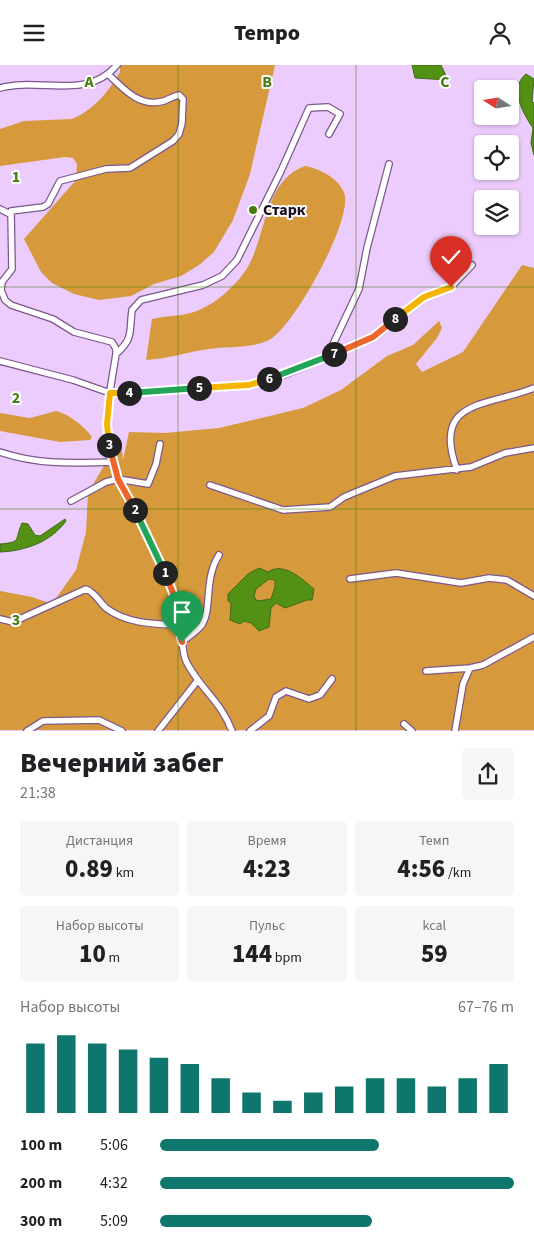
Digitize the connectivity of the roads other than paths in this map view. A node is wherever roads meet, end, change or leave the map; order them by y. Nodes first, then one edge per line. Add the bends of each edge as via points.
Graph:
1 (117, 65) edge
2 (109, 75) junction
3 (0, 88) edge
4 (329, 134) dead end
5 (389, 164) dead end
6 (1, 210) edge
7 (10, 214) junction
8 (472, 265) dead end
9 (116, 354) junction
10 (327, 357) junction
11 (0, 361) edge
12 (534, 388) edge
13 (110, 393) junction
14 (160, 444) dead end
15 (534, 448) edge
16 (0, 452) edge
17 (112, 462) junction
18 (457, 469) junction
19 (118, 479) junction
20 (210, 485) dead end
21 (71, 501) dead end
22 (220, 555) dead end
23 (350, 579) dead end
24 (534, 596) edge
25 (0, 619) edge
26 (179, 625) junction
27 (534, 637) edge
28 (182, 642) junction
29 (470, 668) junction
30 (426, 671) dead end
31 (332, 679) dead end
32 (198, 680) junction
33 (404, 724) dead end
34 (27, 731) edge
35 (122, 731) edge
36 (158, 731) edge
37 (232, 731) edge
38 (250, 731) edge
39 (412, 731) edge
40 (455, 731) edge

1 - 2 street
2 - 3 street via 74,86
2 - 7 street via 138,99 152,103 179,95 184,99 179,134 130,168 106,169 60,181 48,204 13,210
4 - 9 street via 340,114 328,107 309,108 237,260 222,276 203,285 141,300 132,310 131,338
5 - 10 street via 359,289
6 - 7 street
7 - 9 street via 12,269 2,283 5,300 53,319 74,332 112,342
8 - 10 street via 451,287 424,297 373,337
9 - 13 street
10 - 13 street via 249,385
11 - 13 street
12 - 18 street via 474,407 456,417 450,443
13 - 17 street via 107,424
14 - 19 street via 150,481 144,484
15 - 18 street via 512,451
16 - 17 street via 48,463
17 - 19 street
18 - 20 street via 395,476 344,497 330,507 304,510 283,510
19 - 21 street
19 - 26 street via 168,579
22 - 28 street via 210,571 204,619 200,627
23 - 24 street via 396,573 462,583 489,578 507,580
25 - 26 street via 13,622 86,589 106,608 129,619 149,624
26 - 28 street
27 - 29 street via 496,659
28 - 32 street via 183,656
29 - 30 street
29 - 40 street via 463,684
31 - 38 street via 320,695 309,699 286,691 276,697 269,716
32 - 36 street
32 - 37 street via 221,707
33 - 39 street
34 - 35 street via 43,721 91,720 99,720

